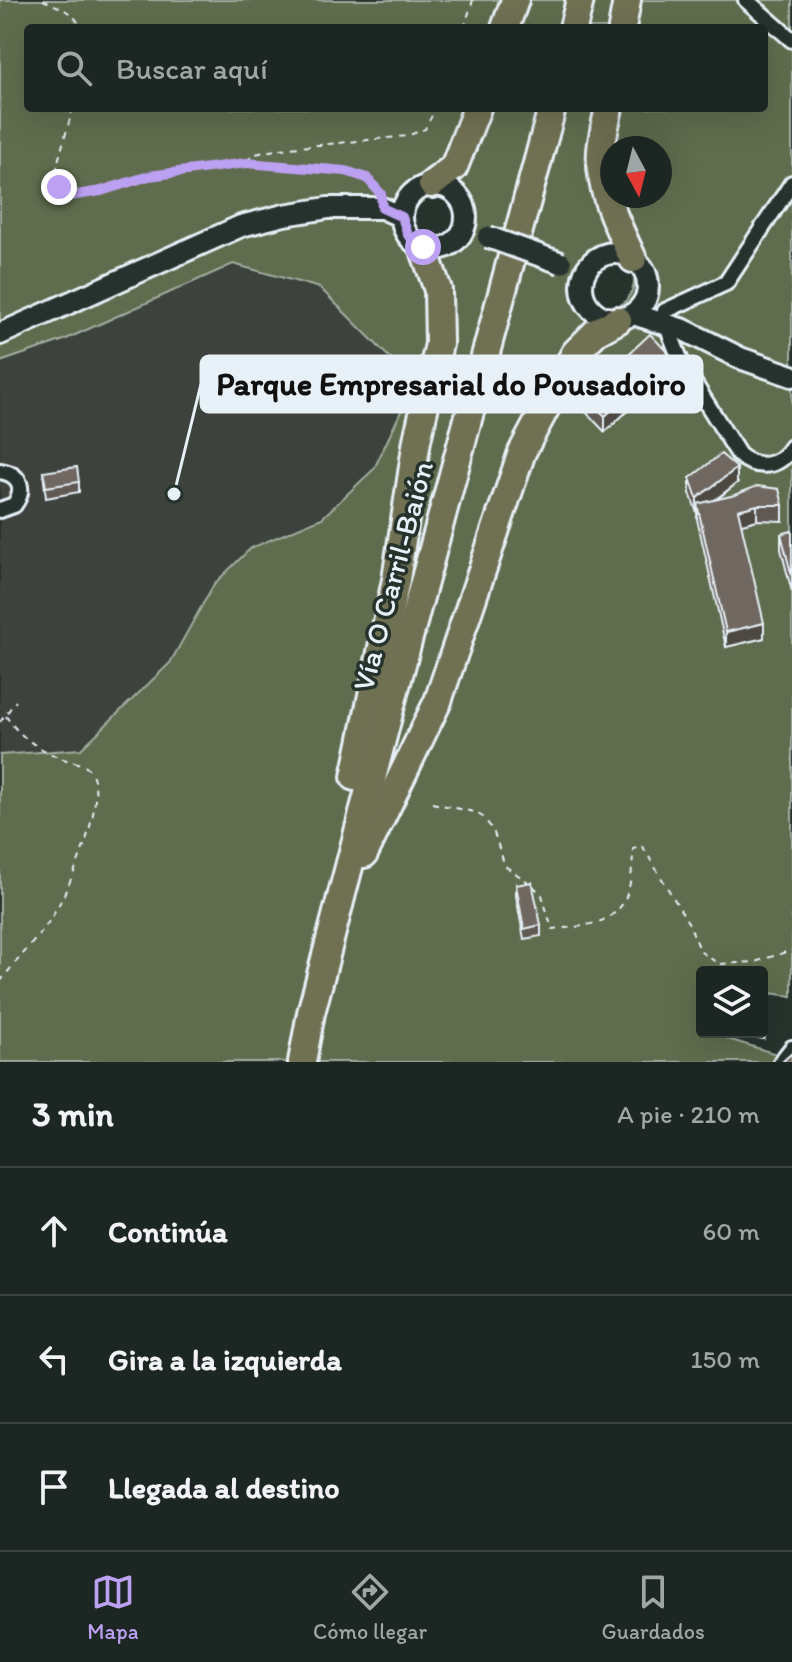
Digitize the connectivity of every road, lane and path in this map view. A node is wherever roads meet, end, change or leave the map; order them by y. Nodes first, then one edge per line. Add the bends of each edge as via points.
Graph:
1 (43, 0) edge
2 (473, 0) edge
3 (515, 0) edge
4 (580, 0) edge
5 (627, 0) edge
6 (746, 0) edge
7 (80, 24) edge
8 (465, 24) edge
9 (506, 24) edge
10 (574, 24) edge
11 (623, 24) edge
12 (792, 40) edge
13 (72, 112) edge
14 (434, 112) edge
15 (475, 112) edge
16 (551, 112) edge
17 (608, 112) edge
18 (246, 163) junction
19 (792, 183) edge
20 (432, 184) junction
21 (382, 208) junction
22 (402, 217) junction
23 (464, 230) junction
24 (423, 247) junction
25 (633, 259) junction
26 (585, 271) junction
27 (648, 285) junction
28 (626, 317) junction
29 (672, 322) junction
30 (0, 334) edge
31 (792, 376) edge
32 (791, 451) edge
33 (0, 471) edge
34 (0, 510) edge
35 (16, 701) dead end
36 (6, 716) junction
37 (0, 722) edge
38 (432, 803) dead end
39 (792, 950) edge
40 (0, 982) edge
41 (311, 1013) junction
42 (792, 1048) edge
43 (302, 1062) edge
44 (781, 1062) edge

1 - 7 path
2 - 8 path
3 - 9 highway
4 - 10 highway
5 - 11 highway
6 - 12 street
13 - 18 path via 57,165 59,187 70,196 149,176
14 - 18 path via 425,129 407,136 280,149 255,154
15 - 20 highway via 454,167
16 - 41 highway, Vía O Carril-Baión
17 - 25 highway via 601,153 605,189
18 - 21 path via 346,171 367,178 381,194
19 - 29 street via 726,283
20 - 22 main road via 414,191
20 - 23 main road via 458,195 466,211
21 - 22 main road
21 - 30 main road via 328,208 241,226
22 - 24 main road via 408,235
23 - 24 main road via 442,248
23 - 26 main road, bridge
24 - 41 highway via 438,290 439,344
25 - 26 main road via 612,253
25 - 27 main road
26 - 28 main road via 581,291 590,309 608,319
27 - 28 main road via 647,296
27 - 29 main road
28 - 29 main road
28 - 41 highway via 596,332 575,353 522,452 438,701 360,864
29 - 31 main road via 740,358
29 - 32 street via 682,364 739,455 761,466 774,464
33 - 34 street via 14,476 21,493 14,505
35 - 36 path
36 - 37 path
36 - 40 path via 17,734 47,753 85,766 94,777 95,798 69,887
38 - 39 path via 483,817 505,866 542,895 552,929 599,924 615,914 627,896 633,849 643,847 701,952 719,964 755,962
41 - 43 highway, Vía O Carril-Baión
42 - 44 street

